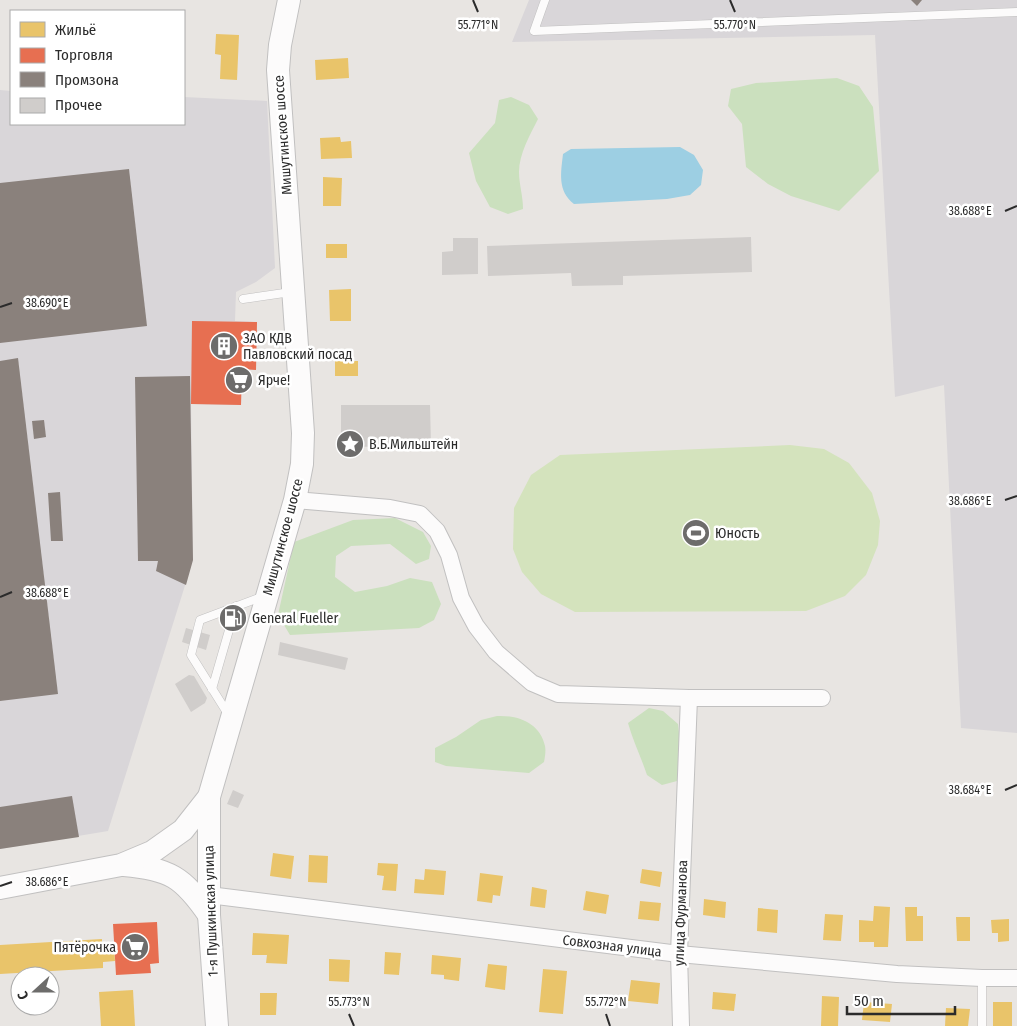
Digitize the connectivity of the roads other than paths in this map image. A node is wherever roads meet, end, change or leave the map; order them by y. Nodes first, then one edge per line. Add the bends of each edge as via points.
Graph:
1 (289, 0) edge
2 (545, 0) edge
3 (1017, 12) edge
4 (293, 292) junction
5 (243, 299) dead end
6 (295, 500) junction
7 (268, 595) junction
8 (236, 606) junction
9 (212, 689) junction
10 (689, 698) junction
11 (822, 698) dead end
12 (232, 720) junction
13 (209, 797) junction
14 (121, 865) junction
15 (0, 888) edge
16 (209, 905) junction
17 (679, 954) junction
18 (982, 978) junction
19 (1017, 978) edge
20 (217, 1026) edge
21 (681, 1026) edge
22 (982, 1026) edge

1 - 4 main road, Мишутинское шоссе via 278,70
2 - 3 lane via 534,32
4 - 5 lane
4 - 6 main road, Мишутинское шоссе via 303,433 302,464
6 - 7 main road, Мишутинское шоссе
6 - 10 street via 390,508 420,514 437,531 449,555 461,598 476,626 496,652 532,683 558,694
7 - 8 lane
7 - 12 main road, Мишутинское шоссе
8 - 9 lane
8 - 9 lane via 200,620 191,655
9 - 12 lane
10 - 11 street
10 - 17 street, улица Фурманова
12 - 13 main road, Мишутинское шоссе
13 - 14 main road via 183,830 152,852
13 - 16 main road, 1-я Пушкинская улица
14 - 15 main road
14 - 16 main road via 149,867 176,877
16 - 17 street, Совхозная улица
16 - 20 main road, 1-я Пушкинская улица
17 - 18 street, Совхозная улица via 897,974
17 - 21 street, улица Фурманова
18 - 19 street, Совхозная улица
18 - 22 lane

